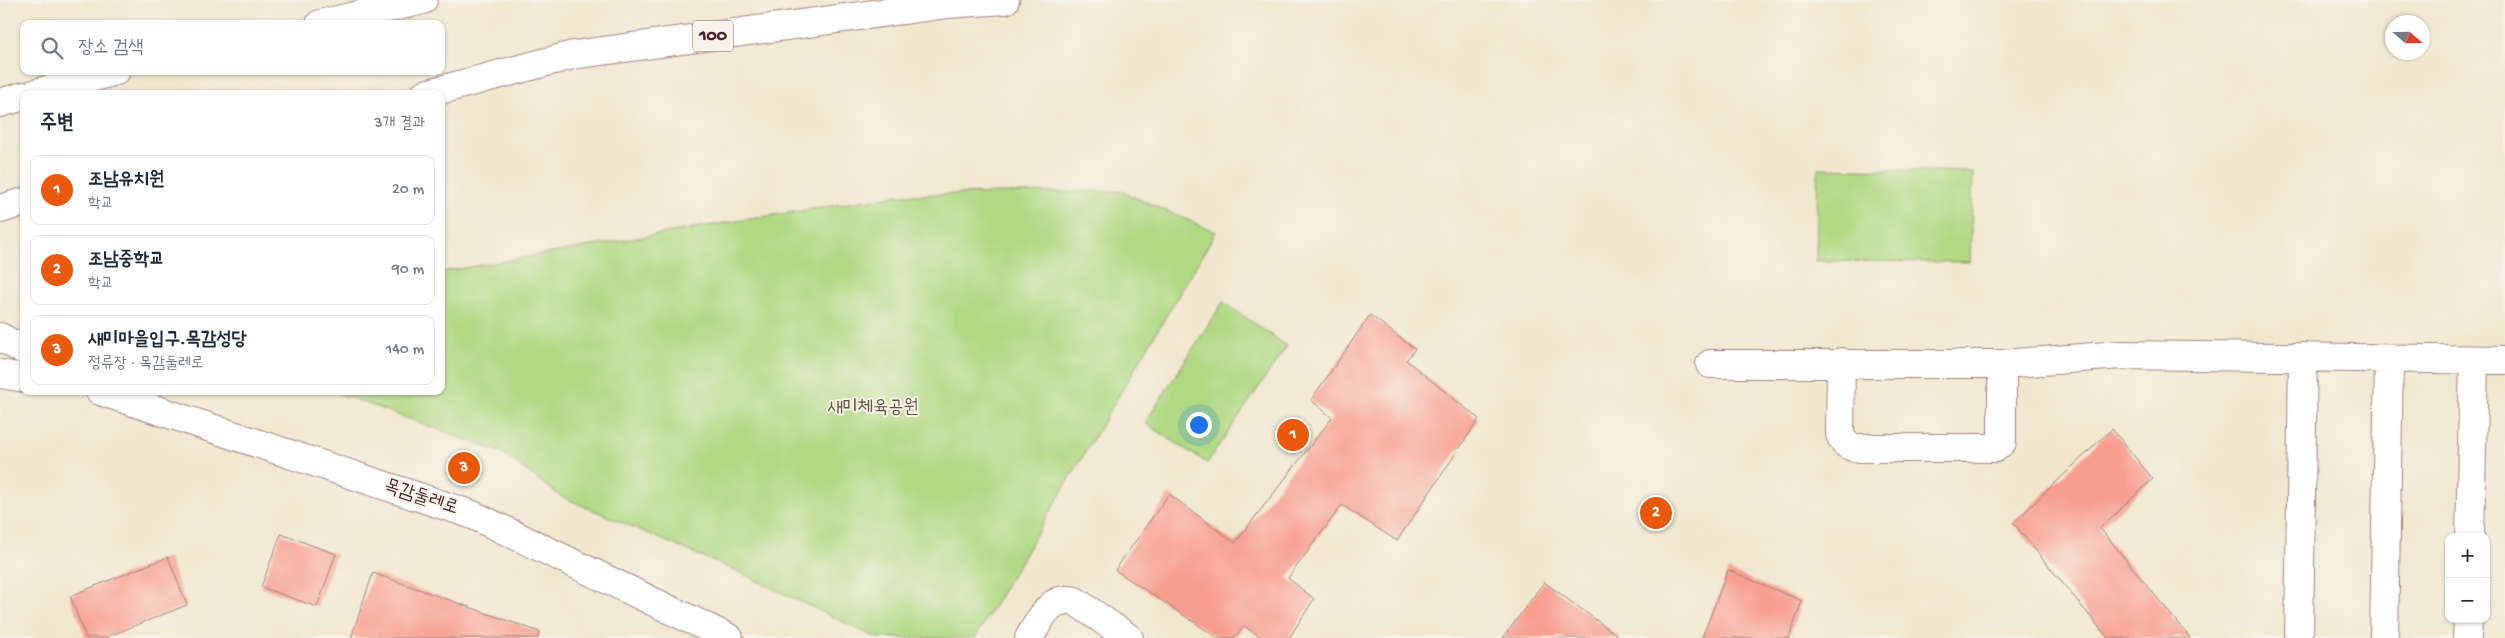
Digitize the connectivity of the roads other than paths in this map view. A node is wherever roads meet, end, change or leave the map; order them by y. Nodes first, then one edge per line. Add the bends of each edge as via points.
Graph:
1 (423, 0) edge
2 (1005, 0) edge
3 (337, 20) edge
4 (101, 75) edge
5 (47, 90) edge
6 (440, 90) edge
7 (20, 97) edge
8 (0, 103) edge
9 (20, 203) edge
10 (0, 209) edge
11 (0, 337) edge
12 (20, 348) edge
13 (2303, 357) junction
14 (2389, 360) junction
15 (2474, 360) junction
16 (2505, 360) edge
17 (1841, 362) junction
18 (1710, 364) dead end
19 (2002, 364) junction
20 (0, 374) edge
21 (20, 377) edge
22 (112, 395) edge
23 (2470, 533) edge
24 (2468, 623) edge
25 (729, 638) edge
26 (1029, 638) edge
27 (1129, 638) edge
28 (2298, 638) edge
29 (2384, 638) edge
30 (2467, 638) edge

1 - 3 main road
2 - 6 main road, 100 via 938,6 573,55
4 - 5 main road
7 - 8 main road
9 - 10 main road
11 - 12 main road
13 - 14 main road
13 - 19 main road via 2120,355
13 - 28 main road
14 - 15 main road
14 - 29 main road
15 - 16 main road
15 - 23 main road
17 - 18 main road
17 - 19 main road
17 - 19 main road via 1840,434 1842,441 1856,448 1999,446 2002,442
20 - 21 main road
22 - 25 main road, 목감둘레로 via 473,515
24 - 30 main road
26 - 27 main road via 1054,602 1067,599 1075,601

